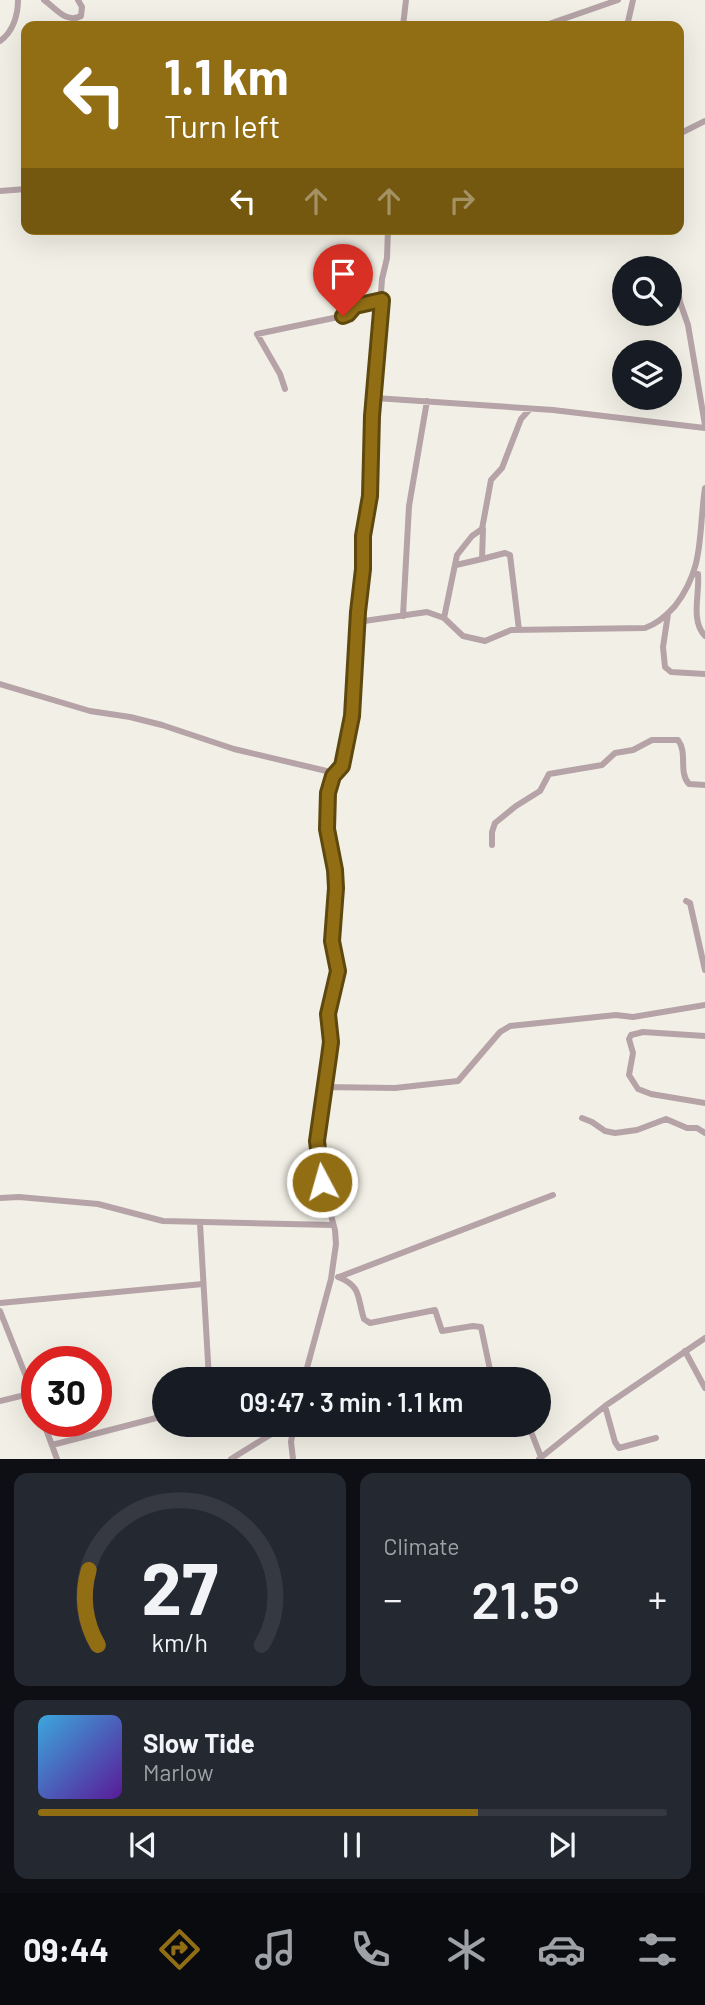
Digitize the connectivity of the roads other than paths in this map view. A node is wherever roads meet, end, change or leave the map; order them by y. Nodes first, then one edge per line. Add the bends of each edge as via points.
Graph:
1 (18, 0) edge
2 (44, 0) edge
3 (78, 0) edge
4 (406, 0) edge
5 (618, 0) edge
6 (632, 0) edge
7 (404, 21) edge
8 (557, 21) edge
9 (628, 21) edge
10 (0, 41) edge
11 (705, 121) edge
12 (684, 132) edge
13 (21, 189) edge
14 (0, 191) edge
15 (388, 235) edge
16 (382, 300) junction
17 (682, 308) edge
18 (285, 389) dead end
19 (375, 398) junction
20 (427, 401) junction
21 (531, 409) junction
22 (705, 426) edge
23 (705, 488) edge
24 (483, 527) junction
25 (482, 559) junction
26 (456, 565) junction
27 (698, 572) junction
28 (668, 614) junction
29 (403, 616) junction
30 (444, 618) junction
31 (357, 622) junction
32 (519, 630) junction
33 (705, 636) edge
34 (705, 674) edge
35 (0, 684) edge
36 (335, 773) junction
37 (705, 785) edge
38 (492, 845) dead end
39 (686, 901) dead end
40 (703, 950) edge
41 (705, 970) edge
42 (705, 1004) edge
43 (705, 1035) edge
44 (324, 1087) junction
45 (705, 1103) edge
46 (582, 1118) dead end
47 (705, 1133) edge
48 (553, 1195) dead end
49 (0, 1198) edge
50 (200, 1223) junction
51 (333, 1225) junction
52 (334, 1278) junction
53 (203, 1284) junction
54 (0, 1303) edge
55 (0, 1311) edge
56 (705, 1338) edge
57 (685, 1351) junction
58 (21, 1363) edge
59 (208, 1367) edge
60 (308, 1367) edge
61 (489, 1367) edge
62 (705, 1388) edge
63 (21, 1396) edge
64 (0, 1401) edge
65 (605, 1406) junction
66 (152, 1419) edge
67 (49, 1437) edge
68 (267, 1437) edge
69 (292, 1437) edge
70 (533, 1437) edge
71 (656, 1438) dead end
72 (52, 1445) junction
73 (540, 1458) edge
74 (57, 1459) edge
75 (231, 1459) edge
76 (293, 1459) edge

1 - 10 street via 11,29
2 - 3 street via 71,19 81,16
4 - 7 street
5 - 8 street
6 - 9 street
11 - 12 street
13 - 14 street
15 - 16 street
16 - 18 street via 355,306 343,316 257,334
16 - 19 street
17 - 22 street
19 - 20 street
19 - 31 street
20 - 21 street
20 - 29 street via 409,506
21 - 22 street
21 - 24 street via 521,419 502,468 491,480
23 - 27 street
24 - 25 street
24 - 26 street via 457,555
25 - 26 street
25 - 32 street via 510,555
26 - 30 street
27 - 28 street via 687,594
27 - 33 street via 696,610
28 - 32 street via 645,628
28 - 34 street via 663,647 667,669
29 - 30 street via 427,612
29 - 31 street
30 - 32 street via 463,636 477,641 492,641 507,631
31 - 36 street via 352,716 342,766
35 - 36 street
36 - 44 street via 328,793 327,829 335,870 332,941 338,971 328,1014 331,1042
37 - 38 street via 684,779 678,740 652,740 615,753 602,765 549,774 540,791 495,823
39 - 40 street
40 - 41 street
42 - 44 street via 633,1017 510,1026 458,1081 395,1088
43 - 45 street via 631,1035 629,1075 638,1089 651,1094
44 - 51 street via 318,1164
46 - 47 street via 610,1133 637,1130 667,1119
48 - 52 street
49 - 50 street via 98,1204 163,1222
50 - 51 street
50 - 53 street
51 - 52 street
52 - 60 street
52 - 61 street via 356,1287 364,1319 370,1323 435,1310 442,1331 481,1327
53 - 54 street
53 - 59 street
55 - 58 street
56 - 57 street
57 - 62 street
57 - 65 street
63 - 64 street
65 - 71 street via 619,1448
65 - 73 street
66 - 72 street
67 - 72 street
68 - 75 street
69 - 76 street
70 - 73 street
72 - 74 street

